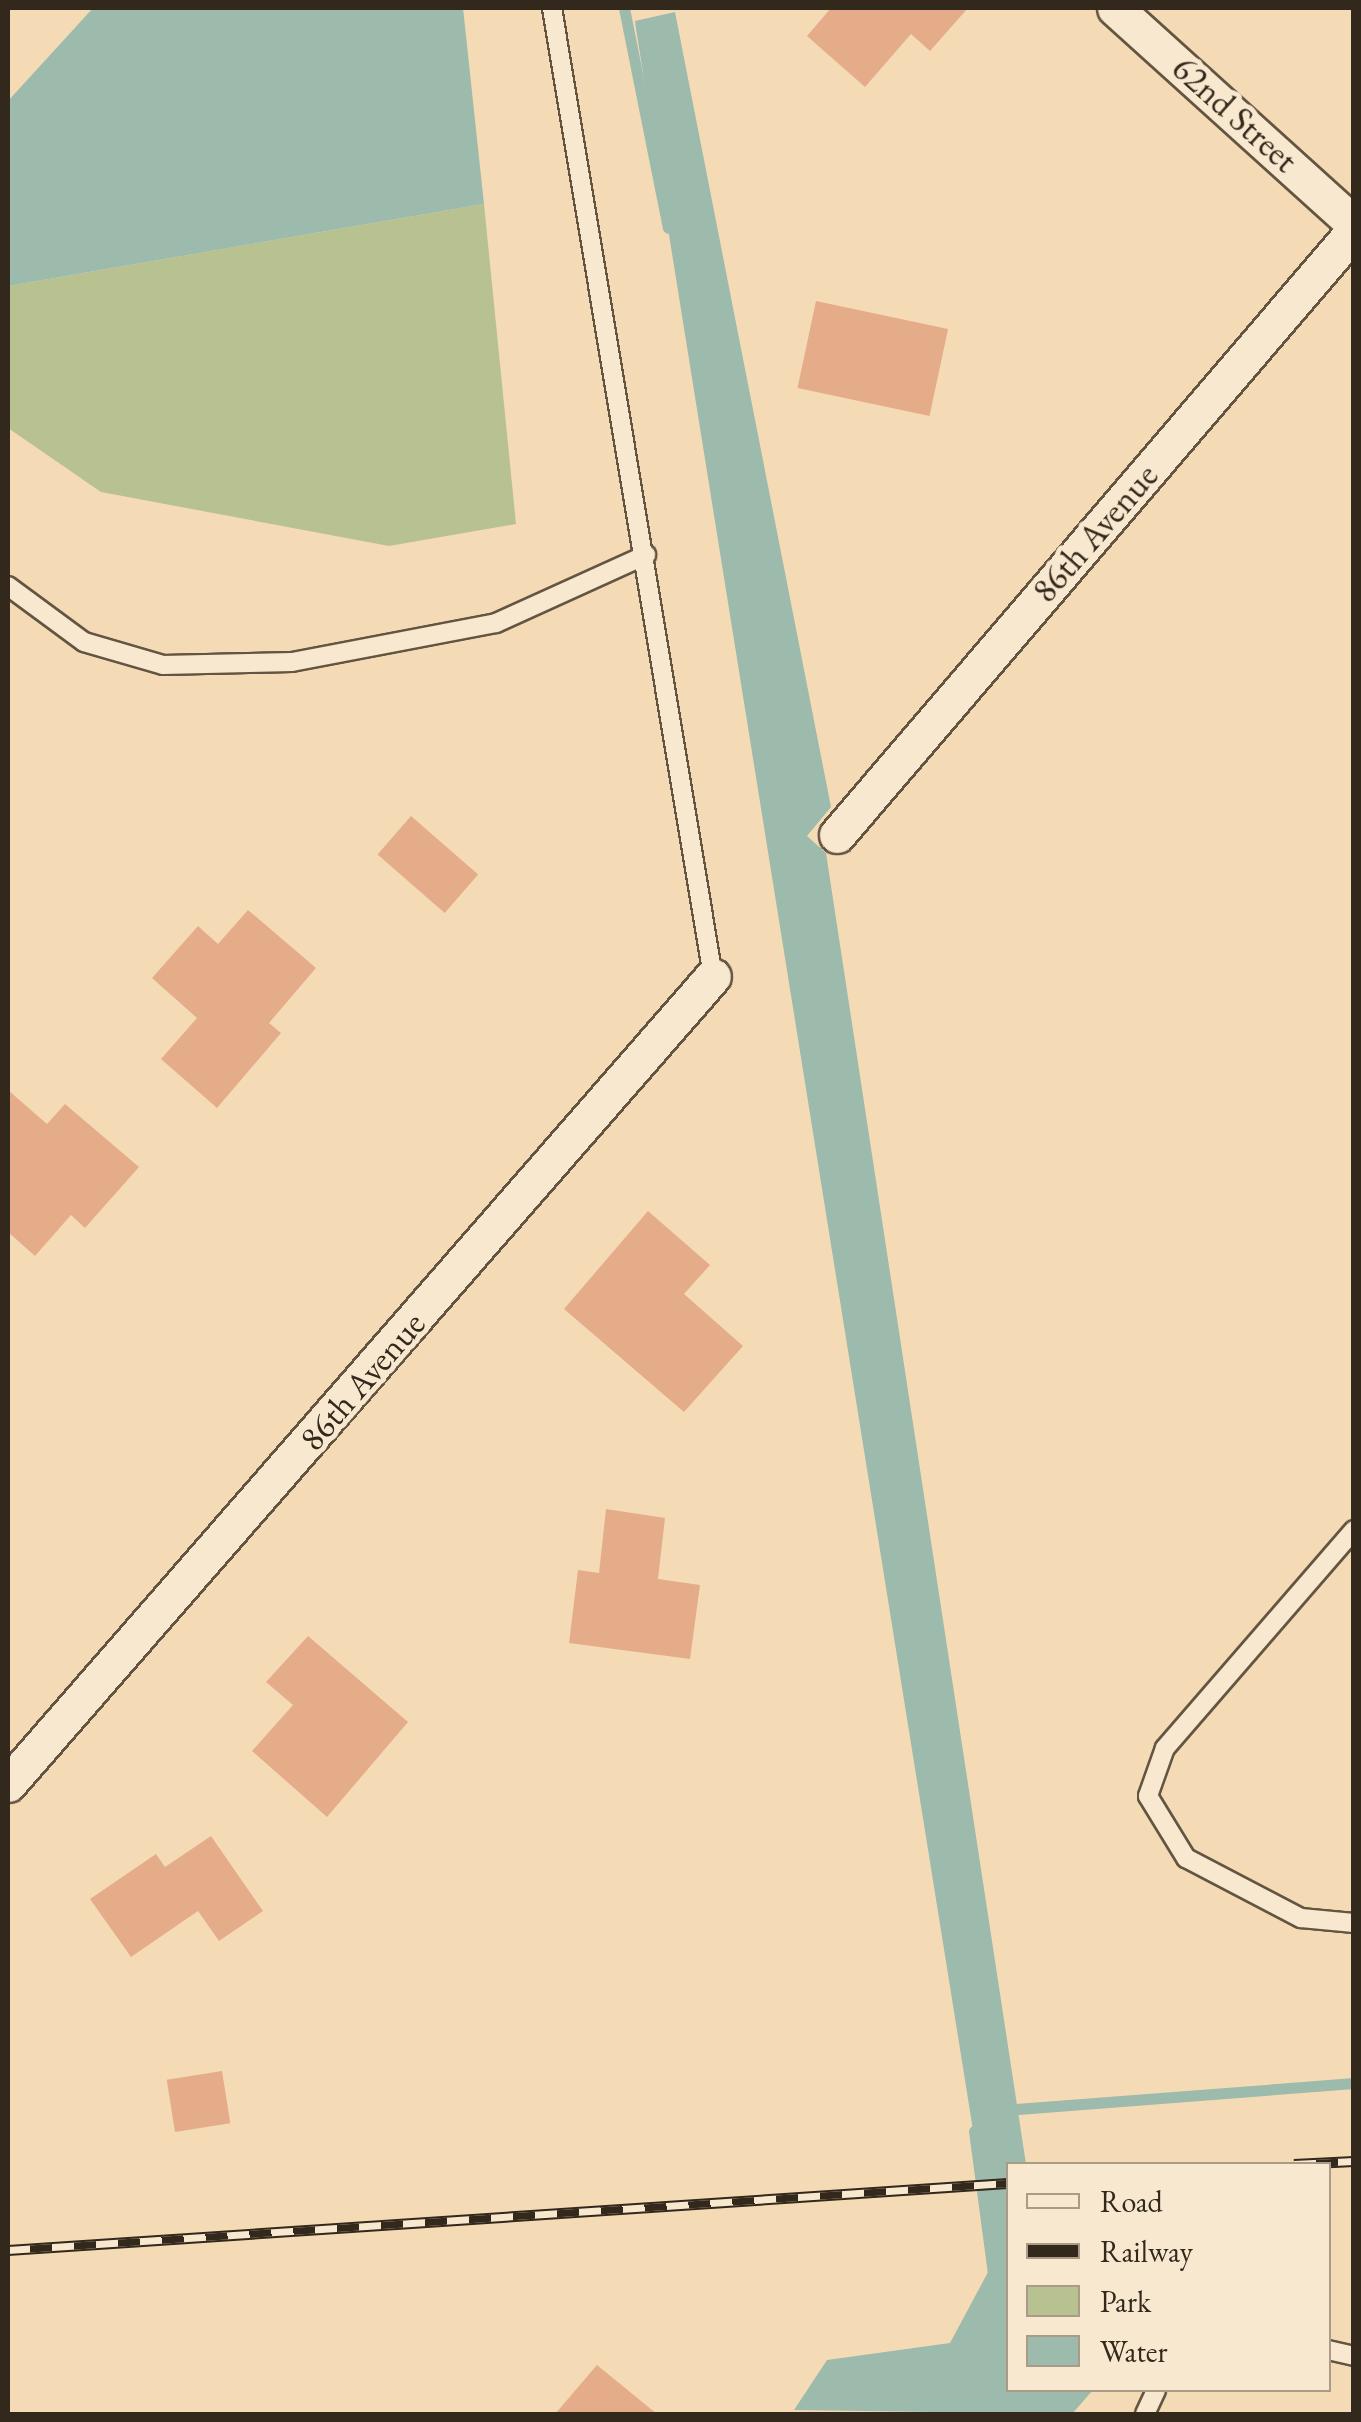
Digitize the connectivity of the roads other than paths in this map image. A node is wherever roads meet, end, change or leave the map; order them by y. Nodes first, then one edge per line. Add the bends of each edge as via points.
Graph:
1 (552, 8) edge
2 (1115, 8) edge
3 (1354, 228) edge
4 (646, 555) junction
5 (8, 586) edge
6 (837, 835) dead end
7 (713, 976) joint
8 (1354, 1530) edge
9 (8, 1784) edge
10 (1354, 1923) edge

1 - 4 lane
2 - 3 street, 62nd Street
3 - 6 street, 86th Avenue
4 - 5 lane via 496,622 292,662 163,665 84,642
4 - 7 lane
7 - 9 street, 86th Avenue
8 - 10 lane via 1165,1748 1148,1796 1186,1858 1301,1918

